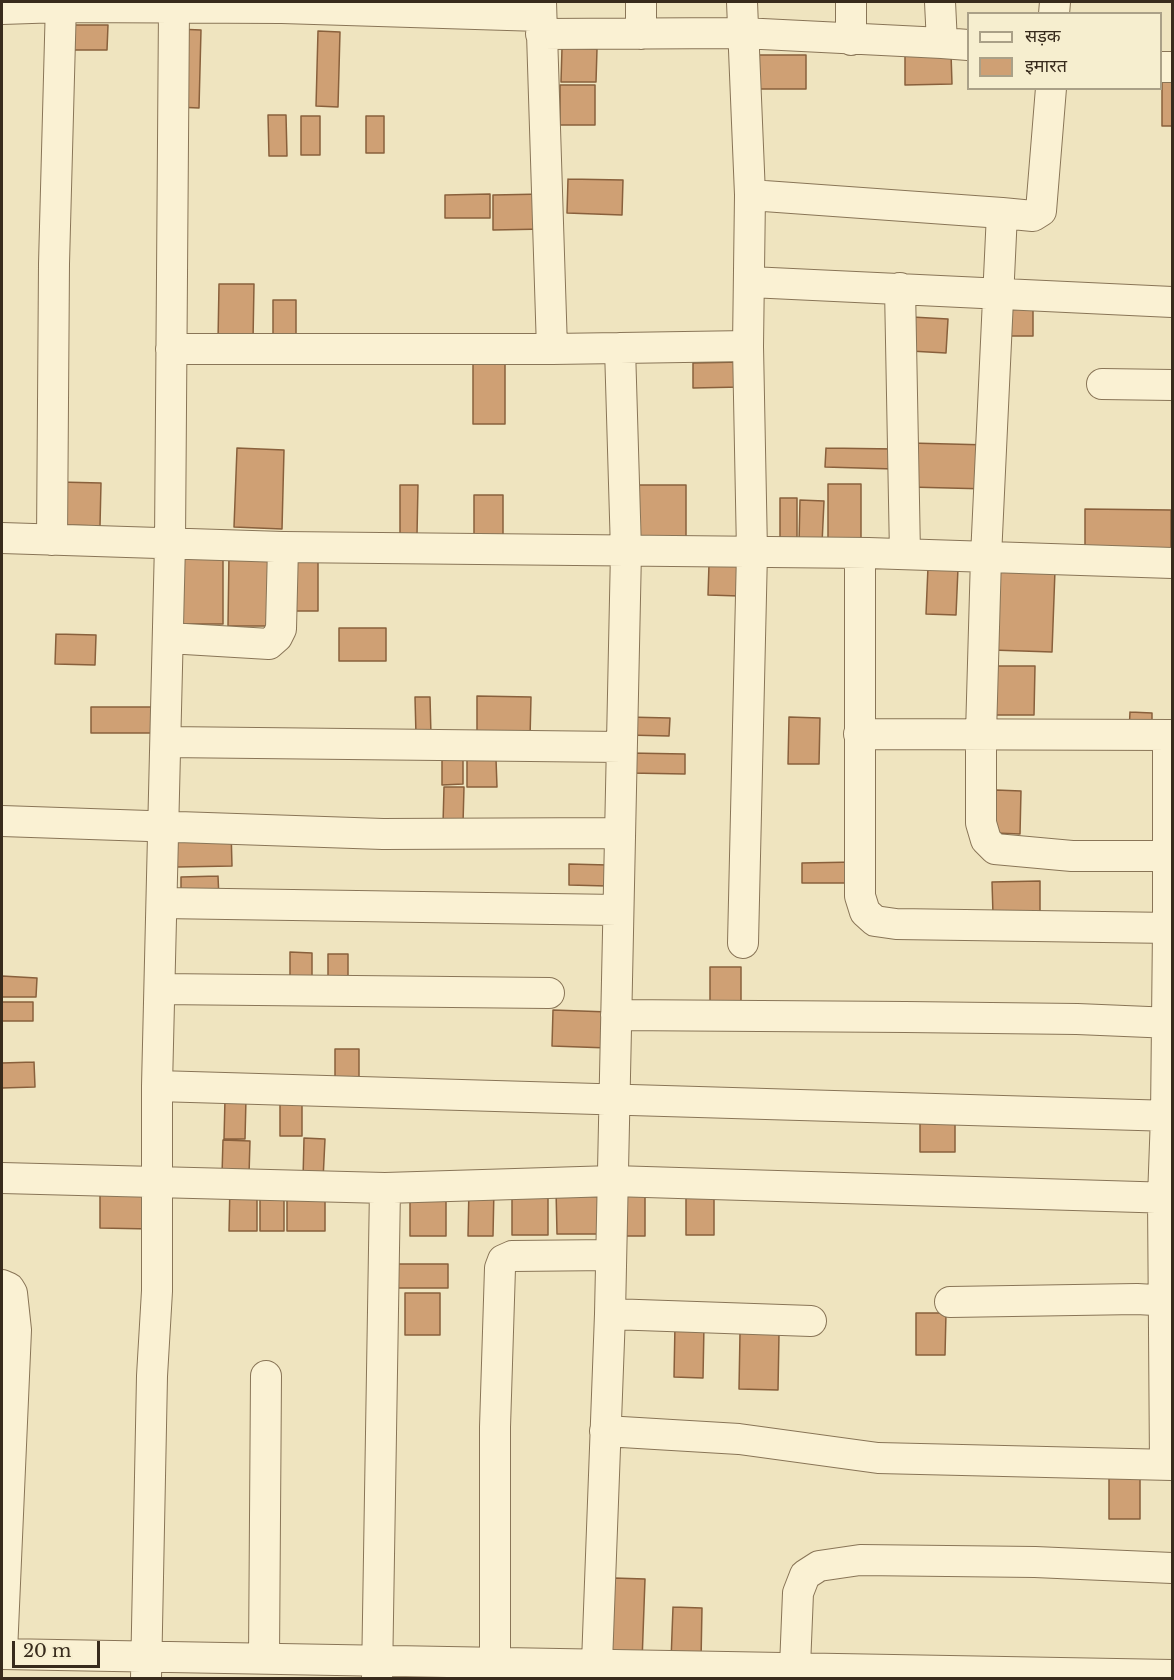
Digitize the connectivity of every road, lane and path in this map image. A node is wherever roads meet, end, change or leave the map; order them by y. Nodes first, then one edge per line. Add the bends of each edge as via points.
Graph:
1 (641, 2) edge
2 (742, 2) edge
3 (851, 2) edge
4 (940, 2) edge
5 (61, 4) edge
6 (174, 7) junction
7 (2, 9) edge
8 (541, 17) edge
9 (742, 33) junction
10 (641, 34) junction
11 (851, 40) junction
12 (955, 44) edge
13 (1051, 90) edge
14 (750, 195) junction
15 (1002, 213) junction
16 (750, 282) junction
17 (900, 288) junction
18 (999, 293) junction
19 (1173, 302) edge
20 (748, 346) junction
21 (620, 348) junction
22 (171, 349) junction
23 (552, 349) junction
24 (1102, 384) dead end
25 (1173, 385) edge
26 (2, 538) edge
27 (52, 540) junction
28 (171, 543) junction
29 (283, 547) junction
30 (626, 551) junction
31 (752, 552) junction
32 (860, 553) junction
33 (905, 554) junction
34 (986, 557) junction
35 (1173, 563) edge
36 (168, 638) junction
37 (860, 734) junction
38 (981, 734) junction
39 (1170, 735) edge
40 (166, 742) junction
41 (621, 747) junction
42 (2, 821) edge
43 (164, 826) junction
44 (619, 833) junction
45 (1170, 856) edge
46 (162, 903) junction
47 (617, 910) junction
48 (1171, 928) edge
49 (743, 943) dead end
50 (160, 989) junction
51 (549, 993) dead end
52 (616, 1015) junction
53 (1170, 1023) edge
54 (158, 1086) junction
55 (614, 1101) junction
56 (1169, 1116) edge
57 (2, 1178) edge
58 (156, 1181) junction
59 (613, 1181) junction
60 (385, 1188) junction
61 (1168, 1198) edge
62 (611, 1255) junction
63 (2, 1285) edge
64 (1168, 1301) edge
65 (950, 1302) dead end
66 (610, 1314) junction
67 (811, 1321) dead end
68 (266, 1376) dead end
69 (605, 1431) junction
70 (1169, 1465) edge
71 (1173, 1568) edge
72 (2, 1653) edge
73 (264, 1658) junction
74 (495, 1662) junction
75 (597, 1664) junction
76 (146, 1667) edge
77 (377, 1669) edge
78 (783, 1671) edge
79 (1173, 1675) edge

1 - 10 street
2 - 9 street
3 - 11 street
4 - 12 street
5 - 6 street
5 - 7 street
5 - 27 street
6 - 8 street
6 - 22 street
8 - 10 street
8 - 23 street
9 - 10 street
9 - 11 street
9 - 14 street
11 - 12 street
13 - 15 street via 1041,211 1033,216
14 - 15 street
14 - 16 street
15 - 18 street
16 - 17 street
16 - 20 street
17 - 18 street
17 - 33 street
18 - 19 street
18 - 34 street
20 - 21 street
20 - 31 street
21 - 23 street
21 - 30 street
22 - 23 street
22 - 28 street
24 - 25 street
26 - 27 street
27 - 28 street
28 - 29 street
28 - 36 street
29 - 30 street
29 - 36 street via 281,629 269,644
30 - 31 street
30 - 41 street
31 - 32 street
31 - 49 street
32 - 33 street
32 - 37 street
33 - 34 street
34 - 35 street
34 - 38 street
36 - 40 street
37 - 38 street
37 - 48 street via 860,896 865,912 875,921
38 - 39 street
38 - 45 street via 981,823 986,840 995,849 1072,856
39 - 45 street
40 - 41 street
40 - 43 street
41 - 44 street
42 - 43 street
43 - 44 street via 383,834
43 - 46 street
44 - 47 street
45 - 48 street
46 - 47 street
46 - 50 street
47 - 52 street
48 - 53 street
50 - 51 street
50 - 54 street
52 - 53 street
52 - 55 street
53 - 56 street
54 - 55 street
54 - 58 street
55 - 56 street
55 - 59 street
56 - 61 street
57 - 58 street
58 - 60 street
58 - 76 street via 157,1291
59 - 60 street
59 - 61 street
59 - 62 street
60 - 77 street
61 - 64 street
62 - 66 street
62 - 74 street via 512,1256 503,1260 500,1268
63 - 72 street via 12,1293 16,1330
64 - 65 street
64 - 70 street
66 - 67 street
66 - 69 street
68 - 73 street
69 - 70 street via 740,1439 878,1458
69 - 75 street
71 - 78 street via 872,1560 819,1566 805,1575 798,1593
72 - 76 street
73 - 76 street
73 - 77 street
74 - 75 street
74 - 77 street
75 - 78 street
78 - 79 street

